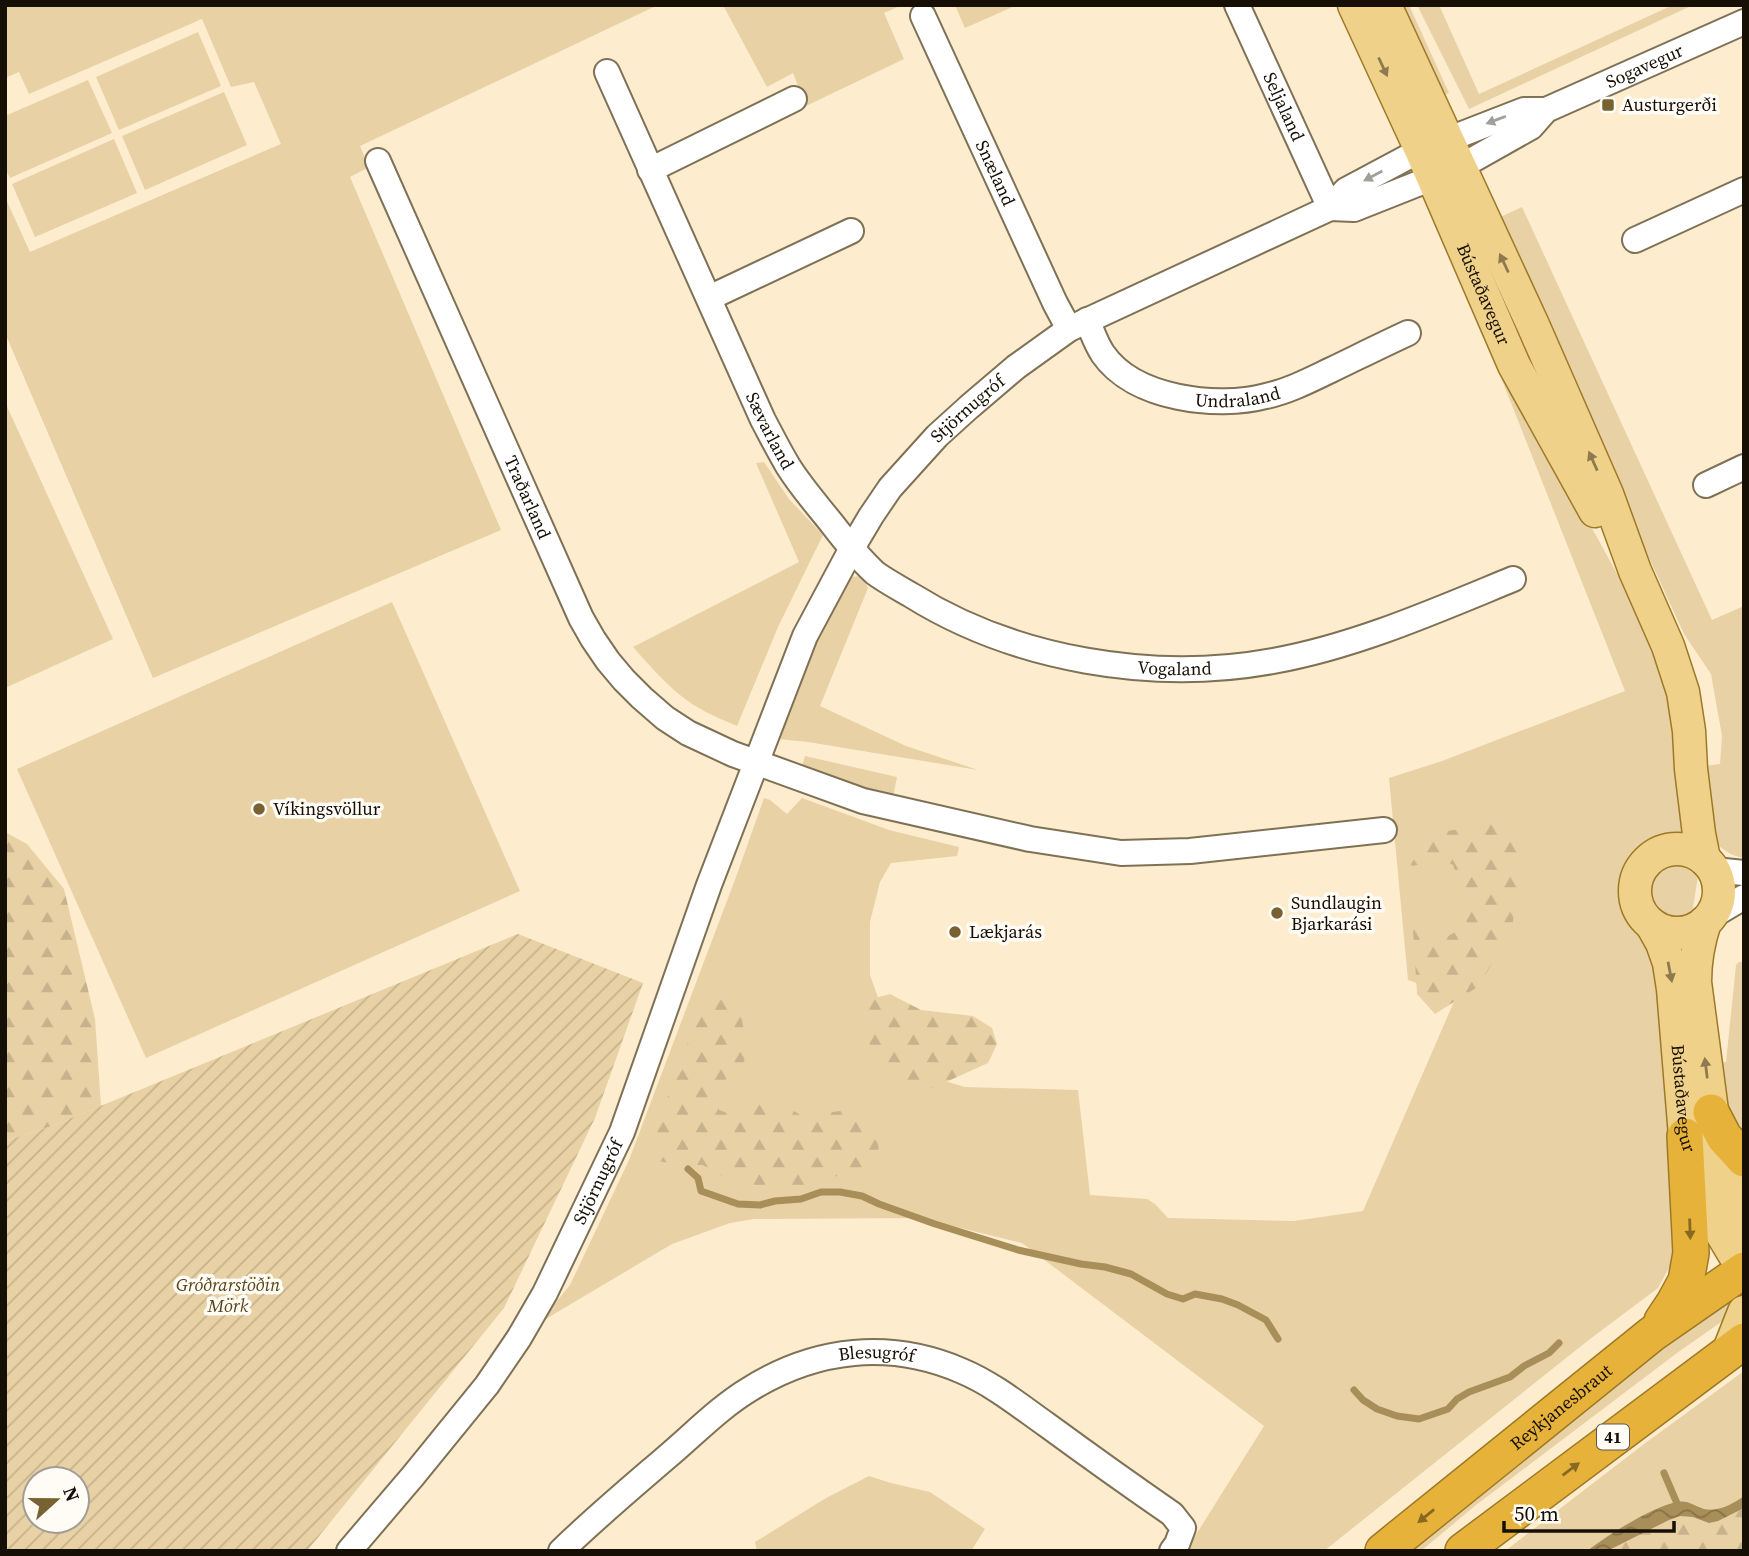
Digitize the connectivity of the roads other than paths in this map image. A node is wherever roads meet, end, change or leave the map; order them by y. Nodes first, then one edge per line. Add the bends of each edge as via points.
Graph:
1 (1237, 5) edge
2 (1354, 5) edge
3 (1385, 5) edge
4 (923, 16) dead end
5 (1744, 22) edge
6 (607, 72) dead end
7 (794, 99) dead end
8 (1441, 159) junction
9 (378, 161) dead end
10 (650, 170) junction
11 (1744, 190) edge
12 (1331, 208) junction
13 (851, 231) dead end
14 (1635, 240) dead end
15 (709, 298) junction
16 (1078, 325) junction
17 (1408, 333) dead end
18 (1744, 467) edge
19 (1706, 485) dead end
20 (852, 548) junction
21 (1513, 579) dead end
22 (757, 762) junction
23 (1690, 769) junction
24 (1384, 830) dead end
25 (1654, 856) junction
26 (1721, 868) edge
27 (1744, 897) edge
28 (1706, 921) junction
29 (1652, 925) junction
30 (1711, 1112) junction
31 (1685, 1136) junction
32 (1744, 1158) edge
33 (1744, 1228) edge
34 (1744, 1262) edge
35 (1744, 1270) edge
36 (1744, 1312) edge
37 (1652, 1334) junction
38 (1737, 1345) edge
39 (349, 1551) edge
40 (561, 1551) edge
41 (1172, 1551) edge
42 (1383, 1551) edge
43 (1463, 1551) edge

1 - 12 street, Seljaland
2 -> 8 main road, Bústaðavegur
3 - 8 main road, Bústaðavegur
4 - 16 street, Snæland via 1055,303
5 - 8 street, Sogavegur via 1546,110 1524,110
6 - 10 street, Sævarland
7 - 10 street
8 - 12 street, Stjörnugróf via 1346,190
8 - 23 main road, Bústaðavegur via 1533,325 1607,494 1683,692
9 - 22 street, Traðarland via 593,639 624,680 665,718 706,742
10 - 15 street, Sævarland
11 - 14 street
12 - 16 street, Stjörnugróf
13 - 15 street
15 - 20 street, Sævarland via 789,468
16 - 17 street, Undraland via 1102,354 1133,380 1157,392 1216,400 1273,394
16 - 20 street, Stjörnugróf via 1016,367 937,436 890,488
18 - 19 street
20 - 21 street, Vogaland via 876,573 958,622 1057,655 1149,668 1228,666 1312,652 1361,638
20 - 22 street, Stjörnugróf via 805,636
22 - 24 street via 891,808 1030,839 1121,853 1190,851
22 - 39 street, Stjörnugróf via 622,1132 545,1293 487,1385
23 - 25 main road, Bústaðavegur via 1670,833
23 - 26 main road, Bústaðavegur via 1699,834
25 - 26 main road via 1679,849
25 - 29 main road, Bústaðavegur via 1637,877 1635,890 1637,903
26 - 28 main road, Bústaðavegur via 1718,898
27 - 28 street
28 - 29 main road via 1679,933
30 -> 28 main road, Bústaðavegur via 1695,982 1698,943
29 -> 31 main road, Bústaðavegur via 1669,963
30 - 32 highway via 1724,1137
30 - 33 main road, Bústaðavegur via 1718,1156
31 - 34 main road, Bústaðavegur via 1722,1234
31 -> 37 highway via 1691,1253 1686,1280
35 - 37 highway, Reykjanesbraut
36 - 38 main road
37 -> 42 highway, Reykjanesbraut
43 -> 38 highway, 41
40 - 41 street, Blesugróf via 747,1390 801,1363 870,1351 928,1358 964,1371 1002,1393 1172,1514 1183,1528

